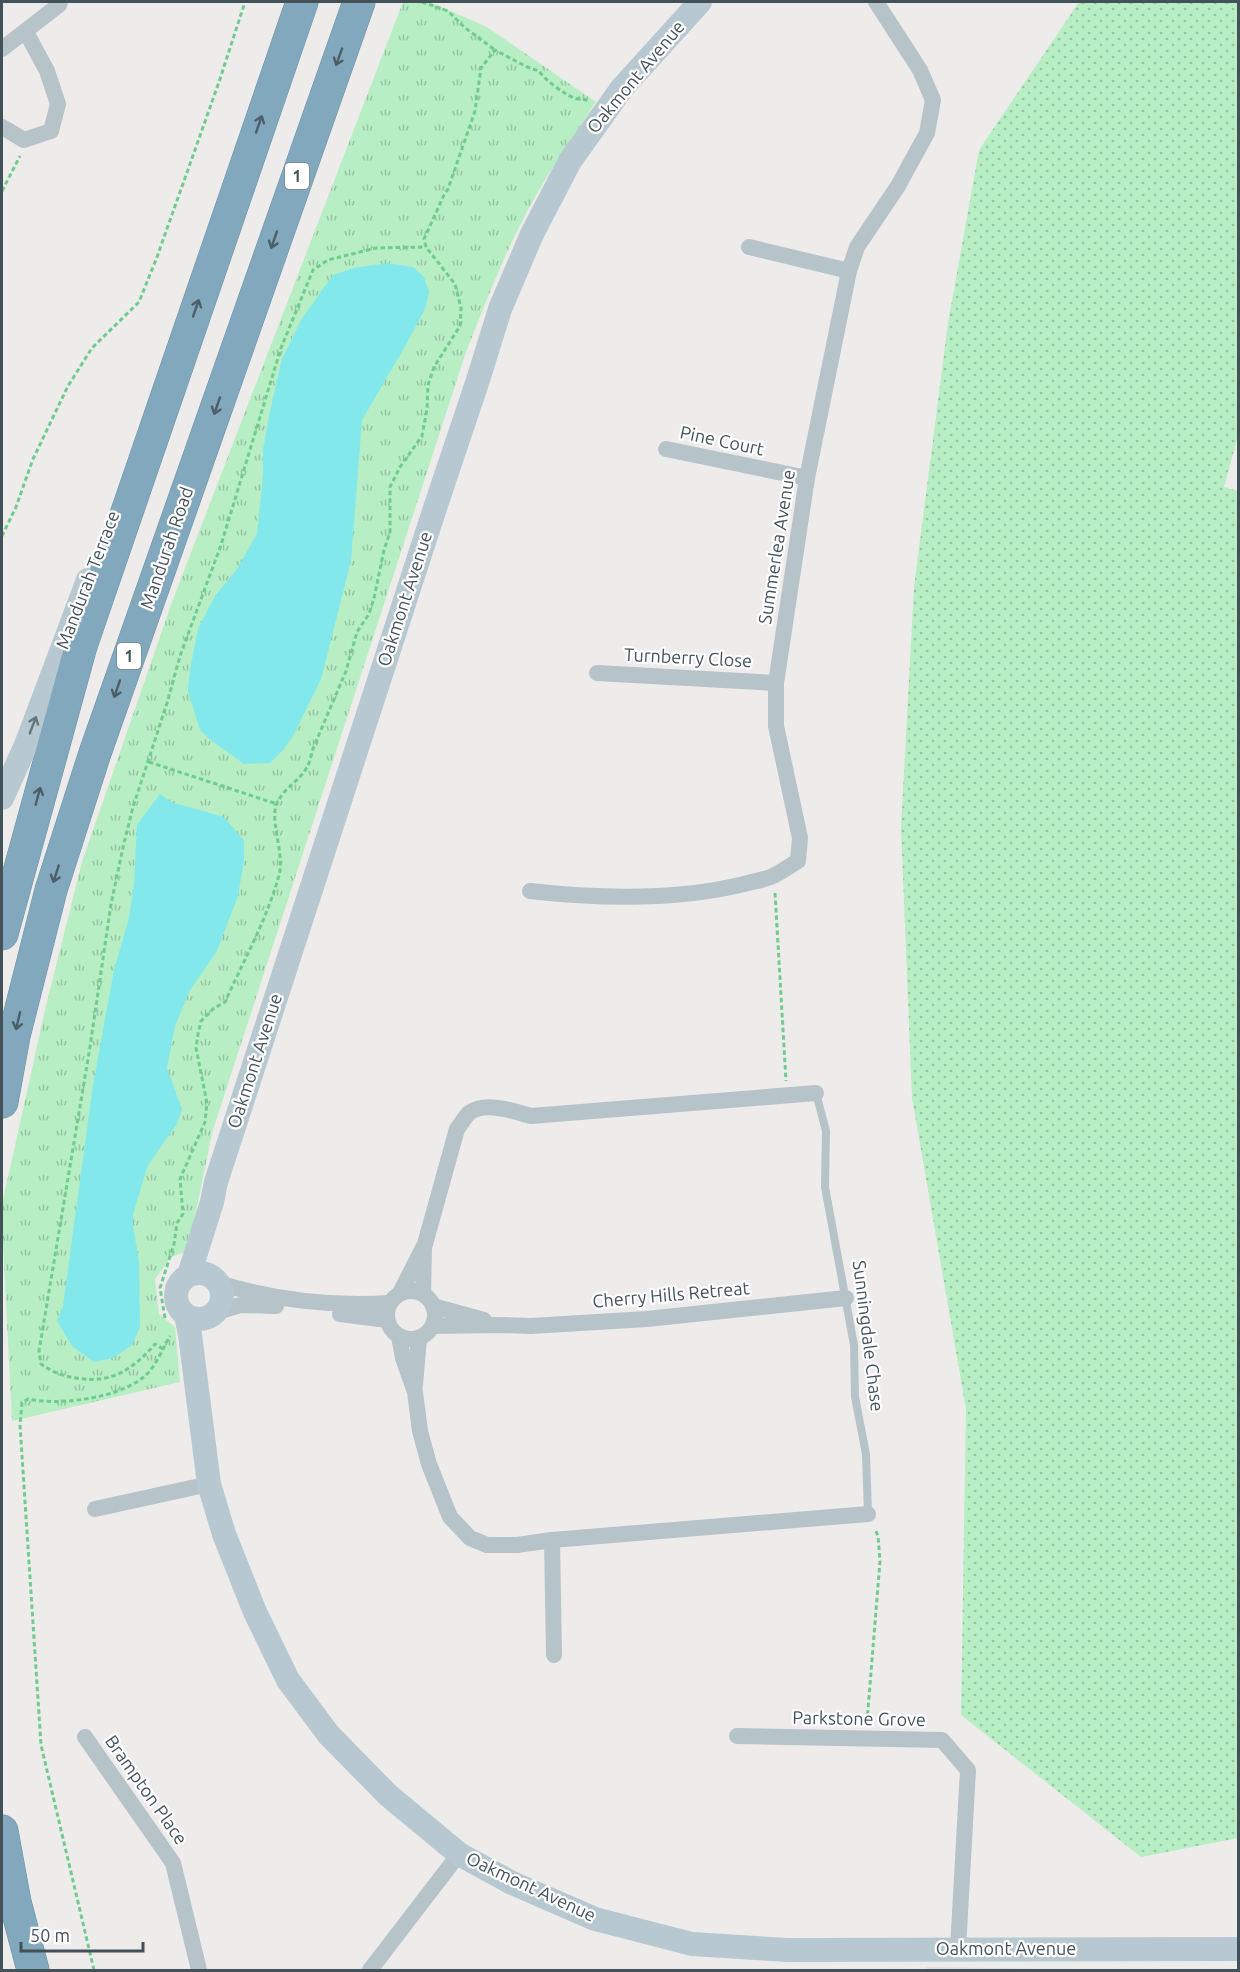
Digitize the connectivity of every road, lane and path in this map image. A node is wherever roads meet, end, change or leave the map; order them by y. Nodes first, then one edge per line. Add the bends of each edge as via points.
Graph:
1 (60, 2) edge
2 (245, 2) edge
3 (302, 2) edge
4 (359, 2) edge
5 (422, 2) edge
6 (700, 2) edge
7 (876, 2) edge
8 (26, 32) junction
9 (2, 49) edge
10 (495, 50) junction
11 (590, 102) dead end
12 (2, 127) edge
13 (24, 140) junction
14 (2, 191) edge
15 (426, 247) junction
16 (749, 247) dead end
17 (849, 272) junction
18 (177, 364) junction
19 (666, 449) dead end
20 (807, 478) junction
21 (2, 536) edge
22 (597, 673) dead end
23 (776, 682) junction
24 (149, 762) junction
25 (2, 798) edge
26 (277, 804) junction
27 (773, 876) junction
28 (530, 891) dead end
29 (2, 933) edge
30 (816, 1093) joint
31 (787, 1095) junction
32 (2, 1102) edge
33 (425, 1244) junction
34 (206, 1278) junction
35 (846, 1298) junction
36 (428, 1300) junction
37 (392, 1305) junction
38 (213, 1314) junction
39 (499, 1325) junction
40 (433, 1326) junction
41 (183, 1327) junction
42 (399, 1336) junction
43 (419, 1338) junction
44 (163, 1349) junction
45 (195, 1375) junction
46 (415, 1392) junction
47 (209, 1484) junction
48 (94, 1509) dead end
49 (868, 1514) junction
50 (552, 1540) junction
51 (554, 1655) dead end
52 (737, 1736) dead end
53 (85, 1737) dead end
54 (866, 1739) junction
55 (2, 1831) edge
56 (459, 1854) junction
57 (958, 1949) junction
58 (1239, 1949) edge
59 (33, 1971) edge
60 (94, 1971) edge
61 (199, 1971) edge
62 (370, 1971) edge

1 - 8 street
2 - 21 path via 139,302 92,348 68,386
18 -> 3 highway
4 -> 32 highway, Mandurah Road / 1 via 95,753 48,901 14,1036
5 - 10 path via 448,11
6 - 34 street, Oakmont Avenue via 622,88 570,161 532,234 500,309 220,1171 200,1242
7 - 17 street, Summerlea Avenue via 920,70 933,100 927,133 898,186 857,247
8 - 9 street
8 - 13 street via 47,71 58,104 51,131
10 - 11 path via 539,70 544,78 575,99
10 - 15 path via 481,68 475,111 448,189 424,239
12 - 13 street
13 - 14 path
15 - 24 path via 376,248 328,260 313,270 281,348
15 - 26 path via 455,284 461,308 460,326 434,367 422,436 399,467 390,487 390,532 369,614 357,633 310,764
16 - 17 street
17 - 20 street, Summerlea Avenue
25 -> 18 street, Mandurah Terrace via 26,745 106,531
29 -> 18 highway via 81,646
19 - 20 street, Pine Court
20 - 23 street, Summerlea Avenue
22 - 23 street, Turnberry Close
23 - 27 street, Summerlea Avenue via 776,726 800,838 798,861
24 - 26 path
24 - 44 path via 133,807 111,904 39,1351 41,1364 49,1370 92,1380 116,1376 130,1368 155,1344
26 - 41 path via 280,873 225,1002 201,1021 198,1034 196,1048 207,1103 205,1122 180,1179 183,1214 177,1223 160,1288 166,1323
27 - 28 street, Summerlea Avenue via 719,890 673,895 577,896
27 - 31 path
30 - 31 street, Sunningdale Chase
30 - 35 lane, Sunningdale Chase via 826,1131 825,1187
31 - 33 street, Sunningdale Chase via 531,1116 505,1109 482,1108 469,1113 457,1128
33 - 36 street, Sunningdale Chase
33 - 37 street, Sunningdale Chase
34 - 37 street via 265,1295 321,1304
34 - 38 street, Oakmont Avenue via 222,1290 221,1305
34 - 41 street, Oakmont Avenue via 179,1285 176,1294
35 - 39 street, Cherry Hills Retreat via 647,1319
35 - 49 lane, Sunningdale Chase via 854,1345 855,1397 866,1454
36 - 37 street via 412,1291
36 - 39 street, Cherry Hills Retreat
36 - 40 street via 436,1316
37 - 38 street via 241,1305
37 - 42 street via 391,1329
38 - 41 street
38 - 45 street, Oakmont Avenue
39 - 40 street, Cherry Hills Retreat
40 - 43 street
41 - 44 path
41 - 45 street, Oakmont Avenue
42 - 43 street
42 - 46 street
43 - 46 street
44 - 60 path via 149,1372 132,1386 90,1398 55,1402 28,1399 22,1403 20,1425 41,1745
45 - 47 street, Oakmont Avenue
46 - 50 street via 429,1464 450,1517 470,1538 487,1545
47 - 48 street
47 - 56 street, Oakmont Avenue via 255,1612 288,1680 329,1735 388,1795
49 - 50 street
49 - 54 path via 878,1536 880,1561
50 - 51 street
52 - 54 street, Parkstone Grove
53 - 61 street, Brampton Place via 173,1863
54 - 57 street, Parkstone Grove via 942,1740 968,1770
55 - 59 highway
56 - 57 street, Oakmont Avenue via 595,1918 692,1944 787,1950
56 - 62 street
57 - 58 street, Oakmont Avenue

